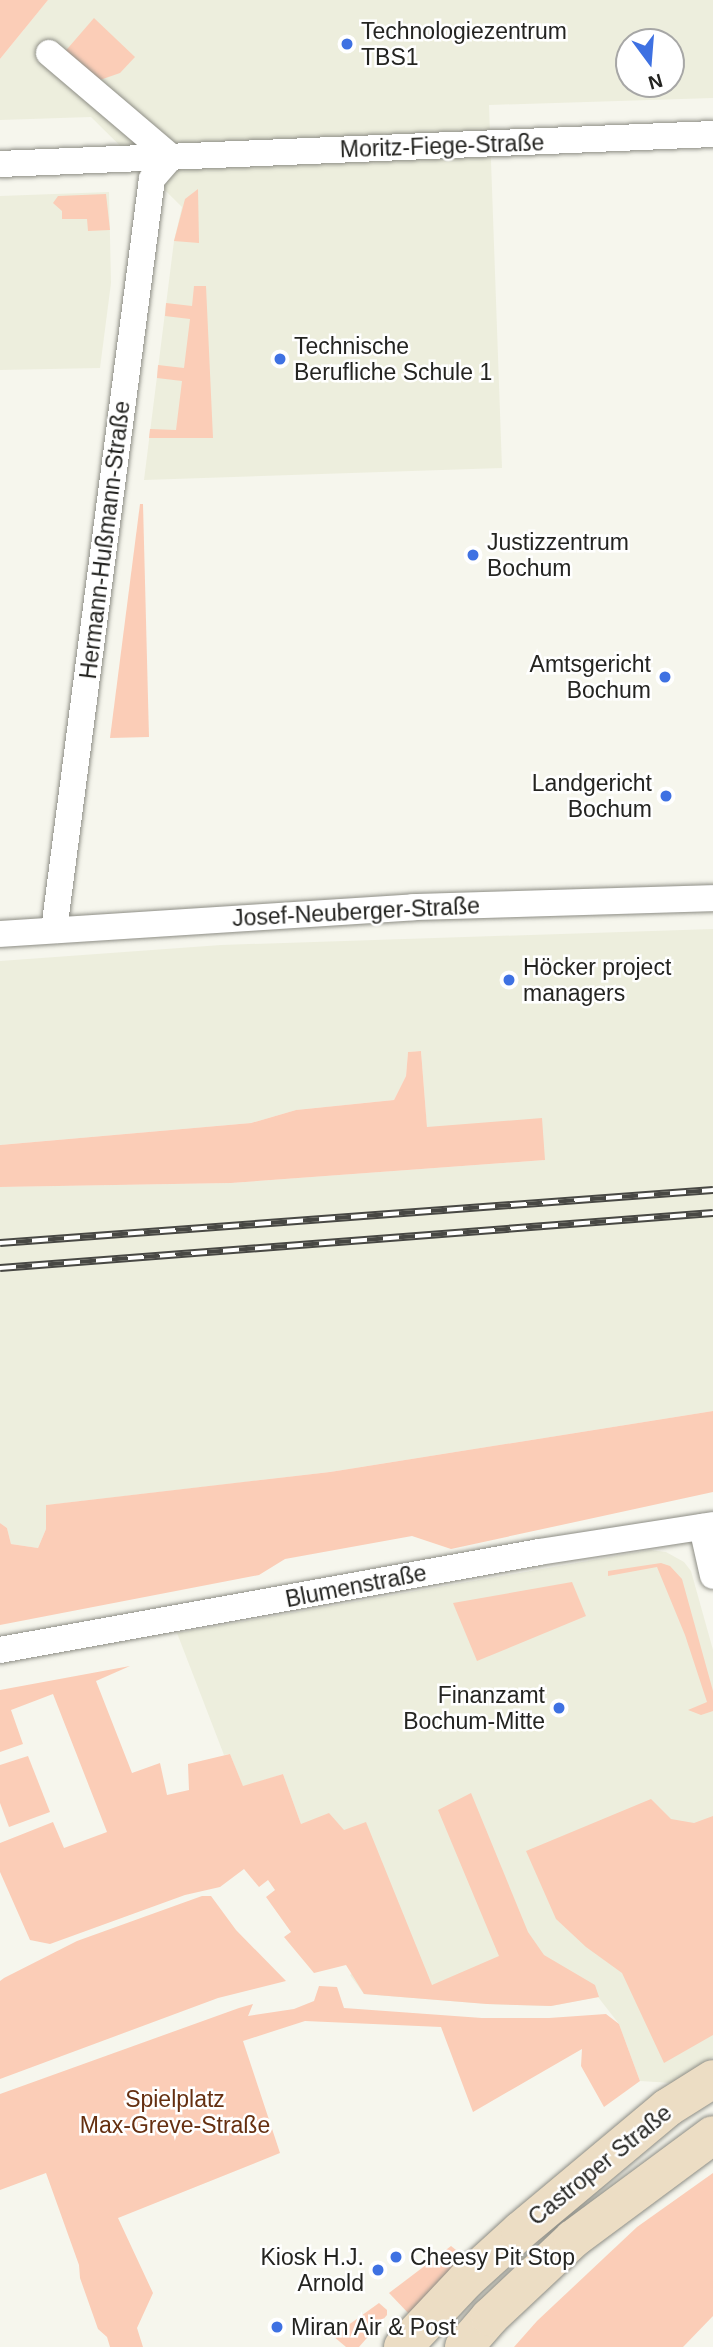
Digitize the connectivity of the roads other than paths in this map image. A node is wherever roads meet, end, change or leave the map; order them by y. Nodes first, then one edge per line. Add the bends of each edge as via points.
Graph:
1 (48, 52) dead end
2 (713, 134) edge
3 (171, 157) junction
4 (0, 164) edge
5 (713, 898) edge
6 (54, 930) junction
7 (0, 934) edge
8 (707, 1526) edge
9 (713, 1576) edge
10 (0, 1650) edge
11 (713, 2079) edge
12 (713, 2135) edge
13 (403, 2347) edge
14 (464, 2347) edge

1 - 3 street
2 - 3 street, Moritz-Fiege-Straße
3 - 4 street, Moritz-Fiege-Straße
3 - 6 street, Hermann-Hußmann-Straße via 152,179
5 - 6 street, Josef-Neuberger-Straße via 413,907
6 - 7 street, Josef-Neuberger-Straße
8 - 9 street
8 - 10 street, Blumenstraße
11 - 13 main road, Castroper Straße via 667,2108 520,2231
12 - 14 main road, Castroper Straße via 573,2239

